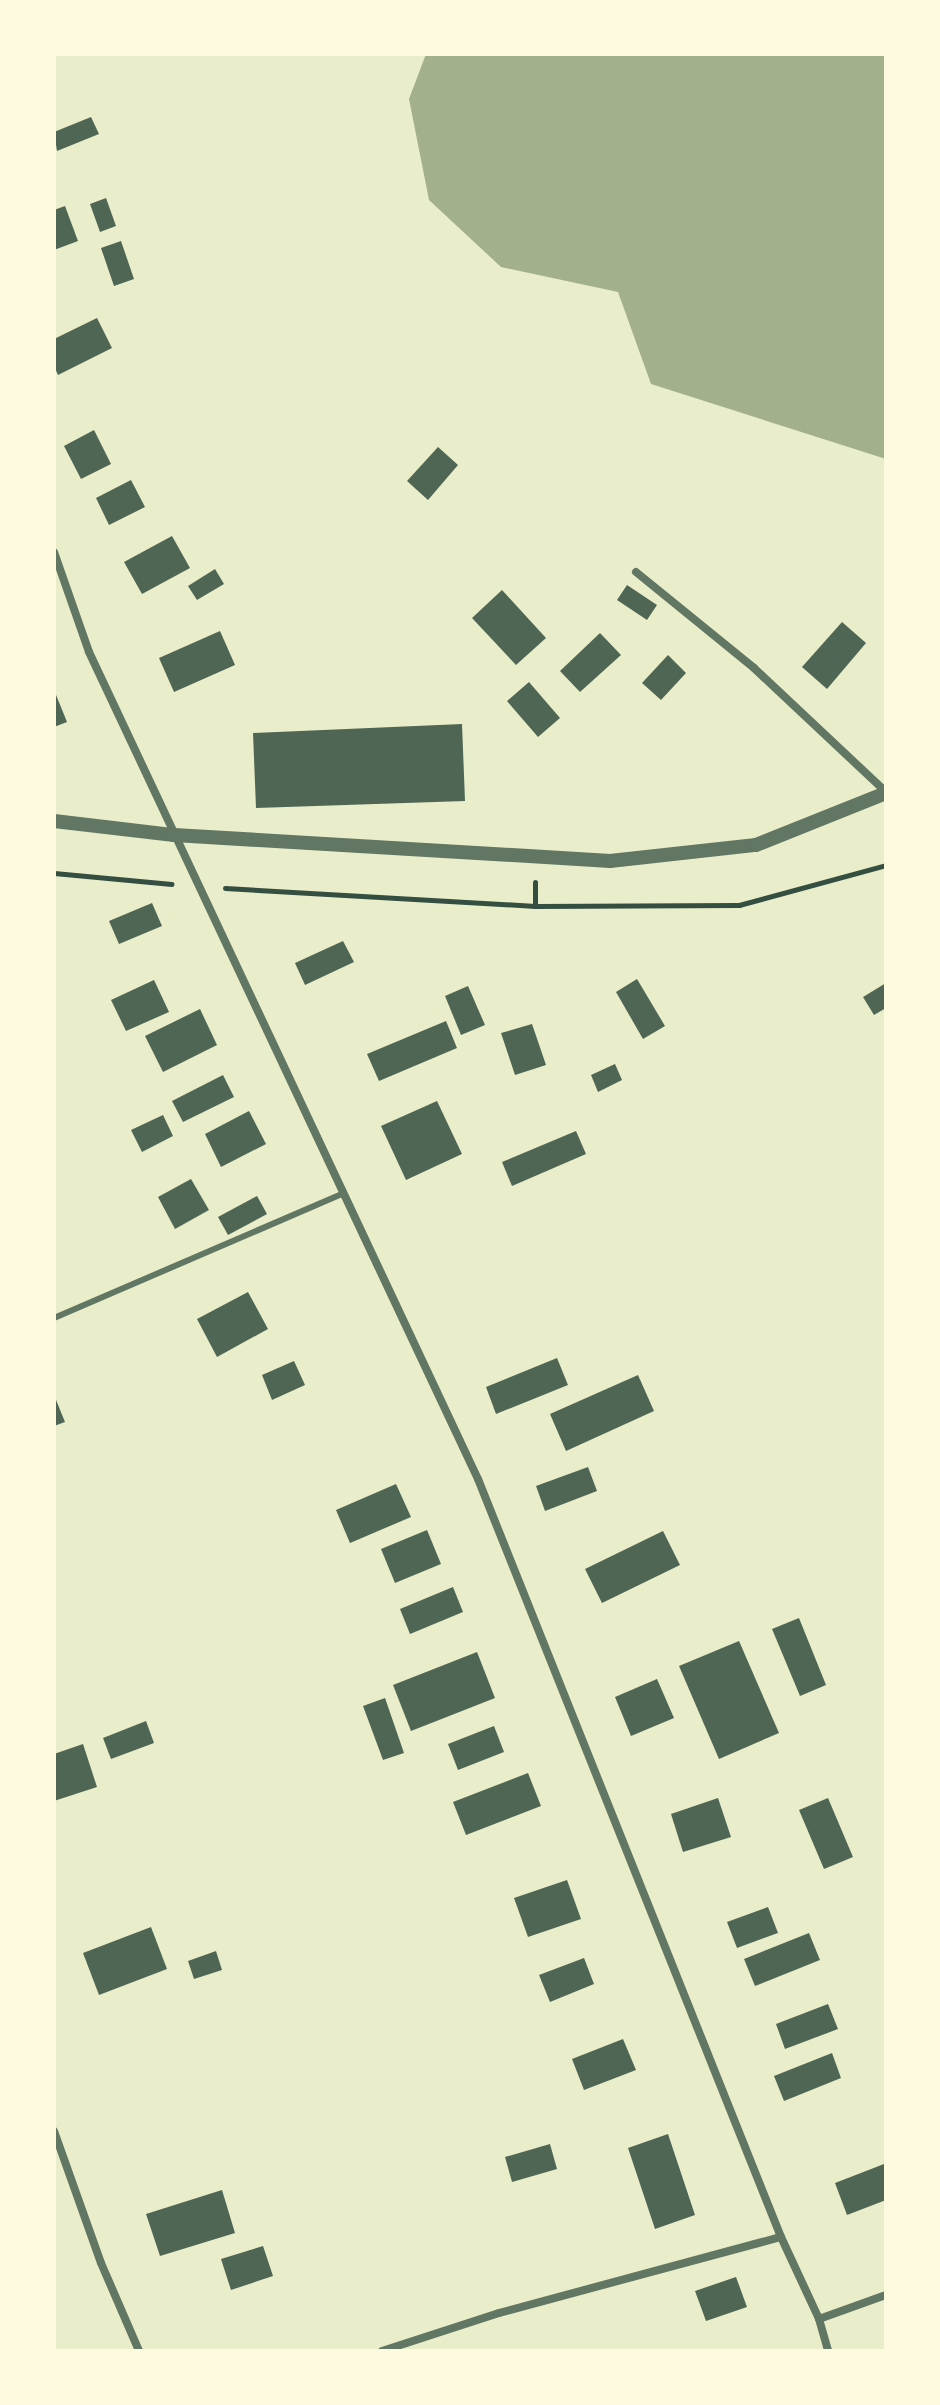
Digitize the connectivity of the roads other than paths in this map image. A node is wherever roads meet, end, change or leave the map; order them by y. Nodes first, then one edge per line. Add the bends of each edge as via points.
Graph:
1 (54, 552) edge
2 (636, 572) dead end
3 (886, 793) edge
4 (54, 821) edge
5 (174, 835) junction
6 (342, 1194) junction
7 (54, 1318) edge
8 (54, 2131) edge
9 (781, 2237) junction
10 (886, 2295) edge
11 (819, 2319) junction
12 (139, 2351) edge
13 (382, 2351) edge
14 (828, 2351) edge

1 - 5 street via 89,652
2 - 3 street via 754,668
3 - 5 street via 756,845 610,861
4 - 5 street
5 - 6 street
6 - 7 lane
6 - 9 street via 478,1479
8 - 12 street
9 - 11 street
9 - 13 street via 499,2313
10 - 11 street
11 - 14 street

